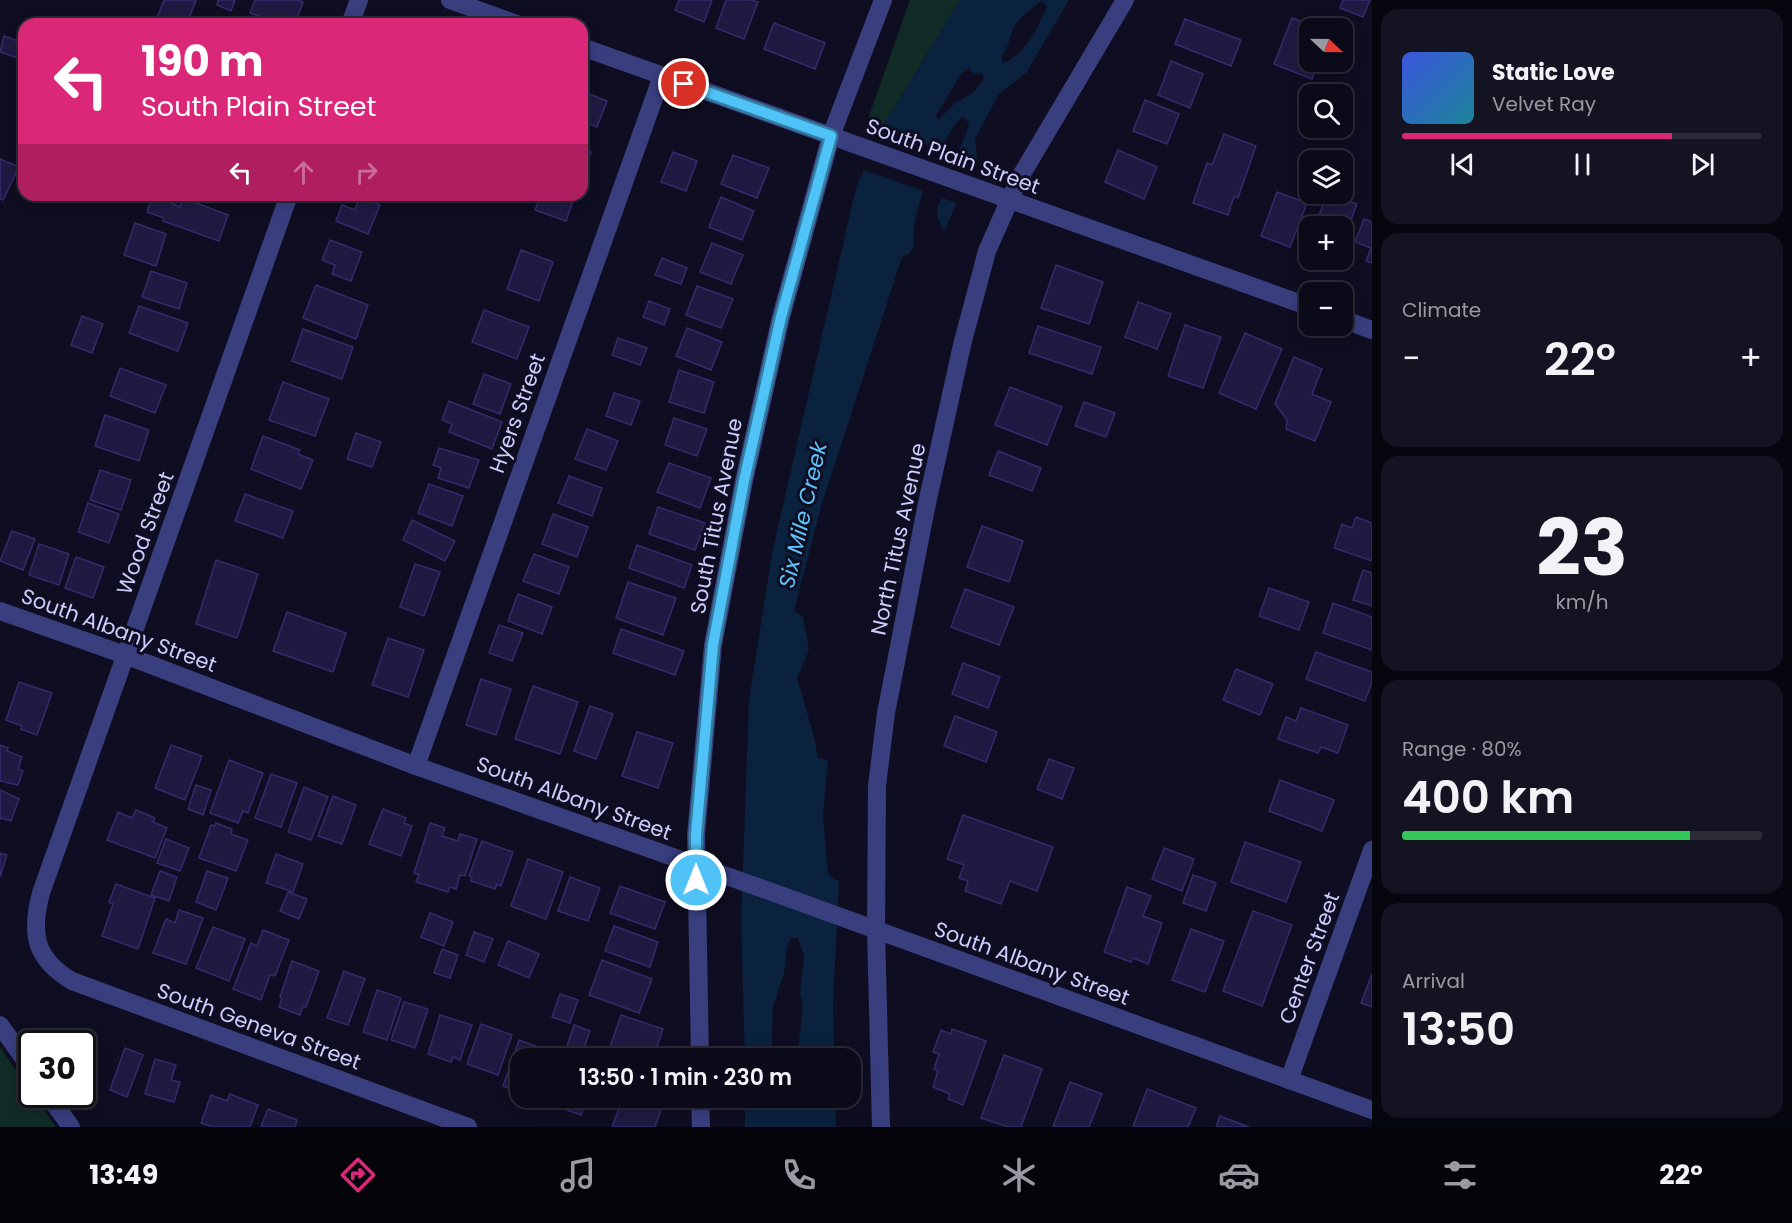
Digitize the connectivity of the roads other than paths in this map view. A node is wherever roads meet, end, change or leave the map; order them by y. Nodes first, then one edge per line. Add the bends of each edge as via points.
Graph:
1 (358, 0) edge
2 (450, 0) edge
3 (883, 0) edge
4 (1125, 0) edge
5 (352, 18) edge
6 (500, 18) edge
7 (588, 49) edge
8 (662, 76) junction
9 (831, 136) junction
10 (1011, 200) junction
11 (287, 201) edge
12 (1299, 303) edge
13 (1353, 323) edge
14 (1372, 330) edge
15 (0, 610) edge
16 (125, 655) junction
17 (416, 766) junction
18 (1372, 850) edge
19 (696, 865) junction
20 (876, 930) junction
21 (43, 956) joint
22 (0, 1025) edge
23 (700, 1048) edge
24 (18, 1050) edge
25 (1289, 1080) junction
26 (57, 1108) edge
27 (700, 1108) edge
28 (1372, 1110) edge
29 (70, 1127) edge
30 (468, 1127) edge
31 (701, 1127) edge
32 (881, 1127) edge

1 - 5 street
2 - 6 street
3 - 9 street, South Titus Avenue
4 - 10 street, North Titus Avenue via 1019,179
7 - 8 street, South Plain Street
8 - 9 street, South Plain Street
8 - 17 street, Hyers Street
9 - 10 street, South Plain Street
9 - 19 street, South Titus Avenue via 781,317 722,598 710,670
10 - 12 street, South Plain Street
10 - 20 street, North Titus Avenue via 987,251 962,345 886,713 877,786
11 - 16 street, Wood Street
13 - 14 street
15 - 16 street, South Albany Street
16 - 17 street, South Albany Street
16 - 21 street, Wood Street via 41,893 35,935
17 - 19 street, South Albany Street
18 - 25 street, Center Street
19 - 20 street, South Albany Street
19 - 23 street, South Titus Avenue
20 - 25 street, South Albany Street
20 - 32 street, North Titus Avenue
21 - 30 street, South Geneva Street via 58,973 72,981
22 - 24 street
25 - 28 street, South Albany Street
26 - 29 street
27 - 31 street

